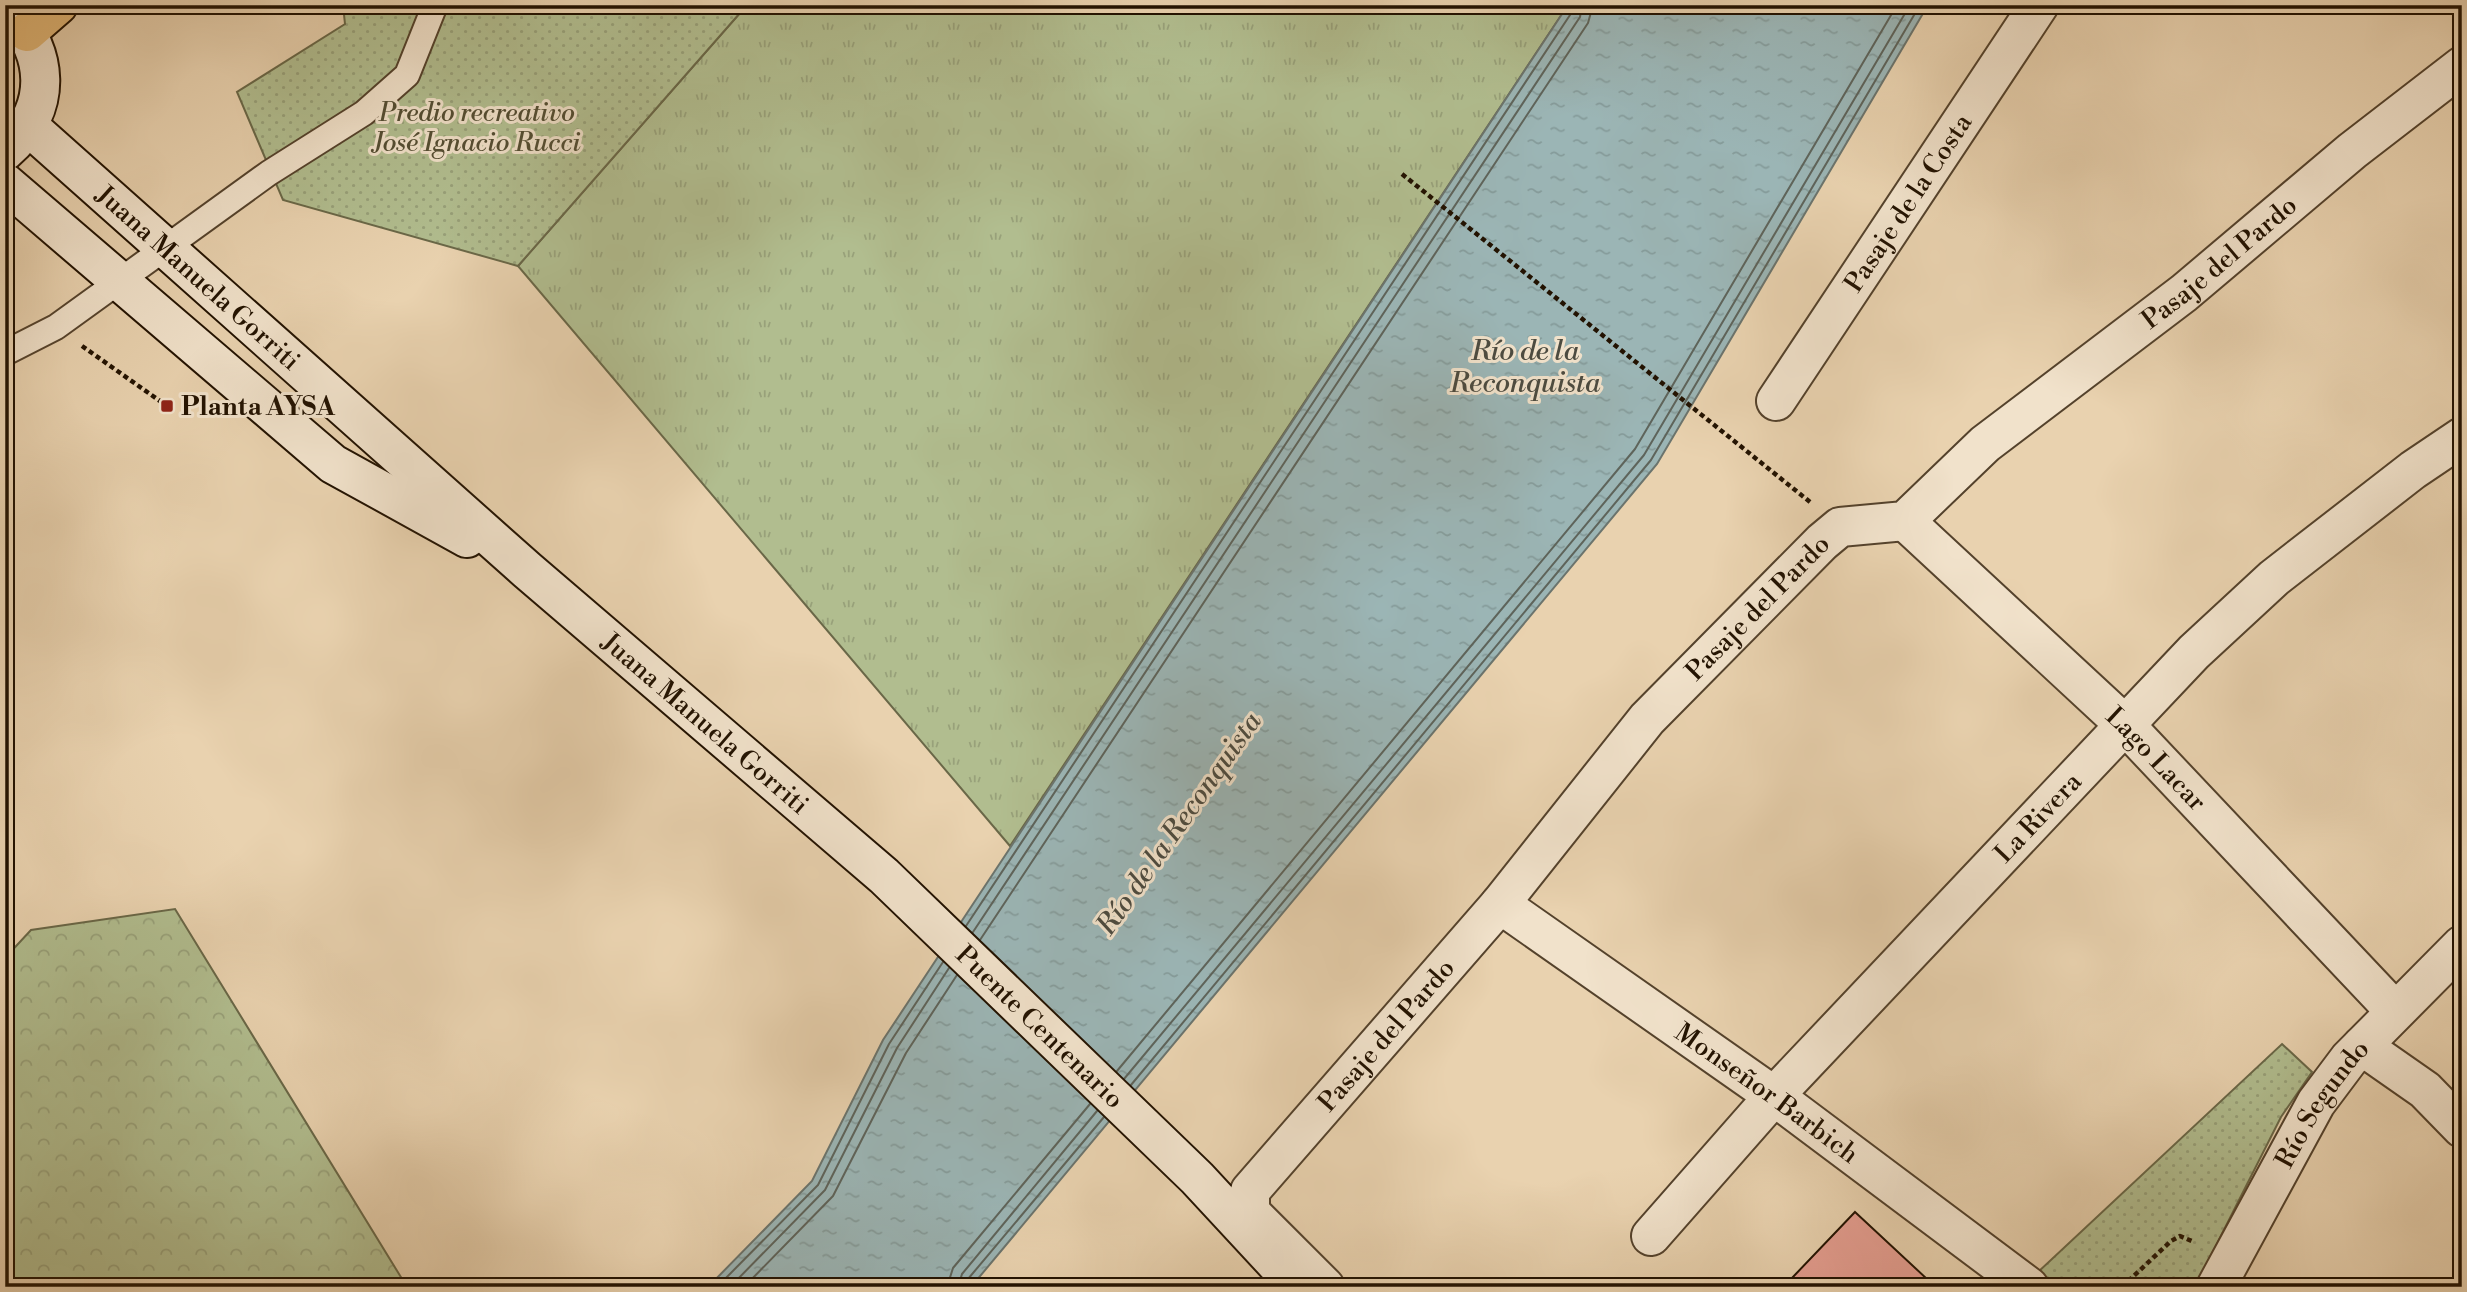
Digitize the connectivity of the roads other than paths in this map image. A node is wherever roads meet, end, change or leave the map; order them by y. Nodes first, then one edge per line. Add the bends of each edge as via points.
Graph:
1 (58, 5) edge
2 (435, 5) edge
3 (2039, 5) edge
4 (16, 20) edge
5 (2462, 66) edge
6 (16, 137) edge
7 (5, 183) edge
8 (165, 248) junction
9 (121, 280) junction
10 (5, 354) edge
11 (1776, 401) dead end
12 (2462, 437) edge
13 (1905, 521) junction
14 (527, 570) junction
15 (2124, 724) junction
16 (884, 876) joint
17 (1500, 904) junction
18 (2462, 945) edge
19 (2395, 1011) junction
20 (2362, 1046) junction
21 (1774, 1096) junction
22 (2462, 1128) edge
23 (1651, 1236) dead end
24 (1298, 1287) edge
25 (1325, 1287) edge
26 (2029, 1287) edge
27 (2216, 1287) edge

1 - 4 highway
2 - 8 lane via 407,75 364,113 269,173
3 - 11 street, Pasaje de la Costa
4 - 6 street via 38,54 42,78 38,102
5 - 13 street, Pasaje del Pardo via 2352,151 2184,293 1985,444
6 - 8 street, Juana Manuela Gorriti
7 - 9 street, Juana Manuela Gorriti
8 - 9 lane
8 - 14 street, Juana Manuela Gorriti
9 - 10 lane via 56,327
9 - 14 street, Juana Manuela Gorriti via 333,464
12 - 15 street, La Rivera via 2274,578
13 - 15 street, Lago Lacar
13 - 17 street, Pasaje del Pardo via 1840,527 1822,541 1647,719
14 - 16 street, Juana Manuela Gorriti
15 - 19 street, Lago Lacar
15 - 21 street, La Rivera
16 - 24 street, Puente Centenario via 1197,1178
17 - 21 street, Monseñor Barbich
17 - 25 street, Pasaje del Pardo via 1250,1191 1250,1212
18 - 19 street, Río Segundo
19 - 20 street, Río Segundo
20 - 22 street via 2425,1090
20 - 27 street, Río Segundo via 2315,1103
21 - 23 street, La Rivera
21 - 26 street, Monseñor Barbich

